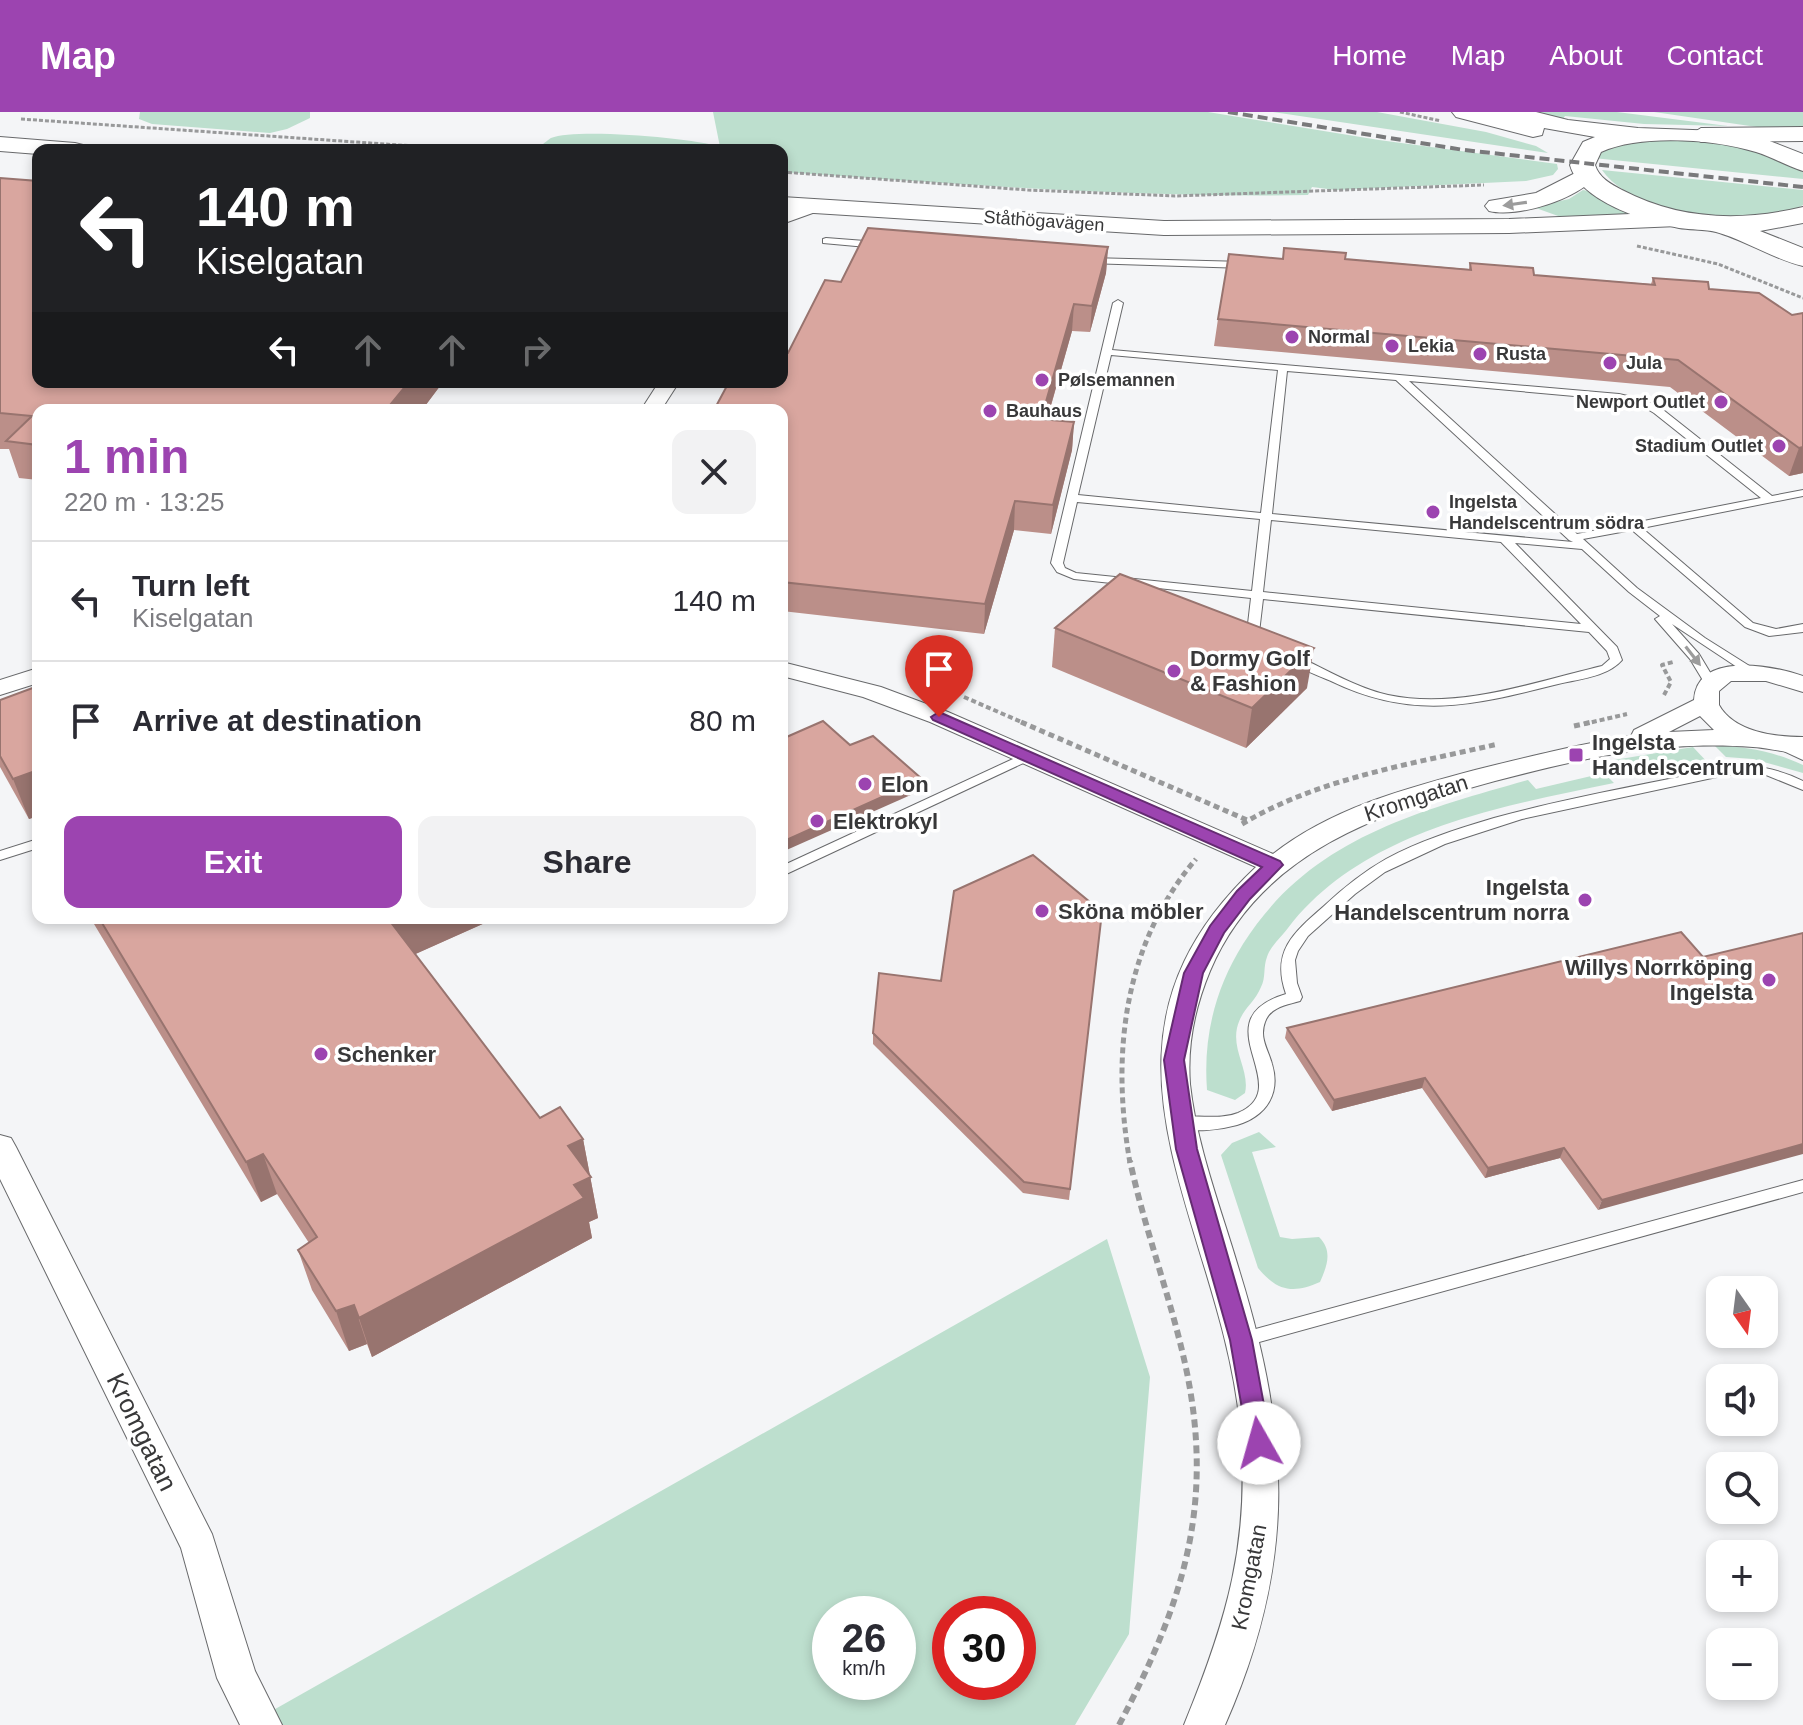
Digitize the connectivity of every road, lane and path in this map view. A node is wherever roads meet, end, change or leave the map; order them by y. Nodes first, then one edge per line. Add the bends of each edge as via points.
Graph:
1 (1400, 112) edge
2 (1506, 112) edge
3 (1514, 112) edge
4 (1462, 116) edge
5 (15, 118) dead end
6 (1617, 131) junction
7 (1659, 134) junction
8 (1701, 135) junction
9 (1803, 137) edge
10 (1733, 139) junction
11 (0, 144) edge
12 (386, 144) edge
13 (32, 147) edge
14 (1578, 159) junction
15 (1803, 163) edge
16 (788, 172) edge
17 (1489, 185) dead end
18 (788, 204) edge
19 (815, 206) junction
20 (1803, 215) edge
21 (788, 217) edge
22 (1678, 219) junction
23 (1712, 223) junction
24 (1307, 226) junction
25 (826, 241) dead end
26 (1627, 245) dead end
27 (890, 246) edge
28 (1803, 258) edge
29 (1080, 261) edge
30 (1249, 265) edge
31 (1803, 298) edge
32 (1118, 303) dead end
33 (1106, 352) junction
34 (1283, 367) junction
35 (1398, 378) junction
36 (1803, 493) edge
37 (1072, 498) junction
38 (1770, 500) junction
39 (1267, 516) junction
40 (1634, 526) junction
41 (1505, 539) junction
42 (1578, 542) junction
43 (1104, 579) junction
44 (1633, 590) junction
45 (1258, 595) junction
46 (1145, 596) edge
47 (1803, 628) edge
48 (1593, 629) junction
49 (1239, 636) edge
50 (1252, 642) junction
51 (1265, 647) edge
52 (1279, 653) edge
53 (788, 671) edge
54 (1753, 672) junction
55 (32, 677) edge
56 (1801, 683) edge
57 (0, 688) edge
58 (1709, 693) junction
59 (1753, 739) junction
60 (1613, 747) junction
61 (1795, 749) edge
62 (1028, 756) junction
63 (1803, 786) edge
64 (32, 845) edge
65 (0, 856) edge
66 (1274, 865) junction
67 (788, 868) edge
68 (1181, 1123) junction
69 (0, 1147) edge
70 (1803, 1186) edge
71 (1241, 1340) junction
72 (262, 1725) edge
73 (1204, 1725) edge

1 - 4 path
2 - 6 highway via 1568,127
3 - 6 highway
4 - 14 highway
5 - 12 path
6 - 7 highway
7 - 8 highway
7 - 14 highway via 1613,140
8 - 9 main road
8 - 10 highway
9 - 10 main road
10 - 15 highway
11 - 13 main road
14 - 22 highway via 1598,187 1623,202
14 -> 24 main road, Ståthögavägen via 1551,196 1520,204
16 - 17 path via 1171,196
18 - 19 main road, Ståthögavägen
19 - 21 street
19 - 24 main road, Ståthögavägen via 1164,228
20 - 23 highway via 1770,223
22 - 23 highway
22 - 24 main road, Ståthögavägen
23 - 28 highway
25 - 27 lane
26 - 31 path via 1718,264
29 - 30 lane
32 - 33 lane
33 - 34 lane
33 - 37 lane
34 - 35 lane
34 - 39 lane
35 - 38 lane via 1642,402
35 - 42 lane
36 - 38 lane
37 - 39 lane
37 - 43 lane via 1057,563 1074,576
38 - 40 lane
39 - 41 lane
39 - 45 lane
40 - 42 lane
40 - 47 lane via 1749,625 1778,634
41 - 42 lane
41 - 48 lane
42 - 44 lane
43 - 45 lane
43 - 46 lane
44 - 54 lane
44 -> 58 lane via 1689,650
45 - 48 lane
45 - 50 lane
48 - 52 lane via 1613,650 1616,660 1606,669 1449,702 1416,704 1385,698
49 - 50 lane
50 - 51 lane
53 - 62 street via 872,692
54 - 56 street
54 - 58 street, Kromgatan via 1722,677
55 - 57 street
58 - 59 street via 1723,723
58 - 60 street, Kromgatan via 1694,712
59 - 60 street, Kromgatan via 1693,737
59 - 61 street
60 - 66 street, Kromgatan via 1387,803 1318,835
62 - 66 street
62 - 67 lane
63 - 68 lane via 1751,767 1726,771 1473,828 1399,858 1352,888 1312,924 1287,956 1285,976 1295,997 1276,1000 1264,1009 1254,1038 1265,1065 1262,1104 1229,1122
64 - 65 lane
66 - 68 street, Kromgatan via 1217,930 1194,973 1174,1060
68 - 71 street, Kromgatan
69 - 72 street, Kromgatan via 199,1546 237,1678
70 - 71 lane
71 - 73 street, Kromgatan via 1258,1420 1259,1541 1235,1647

